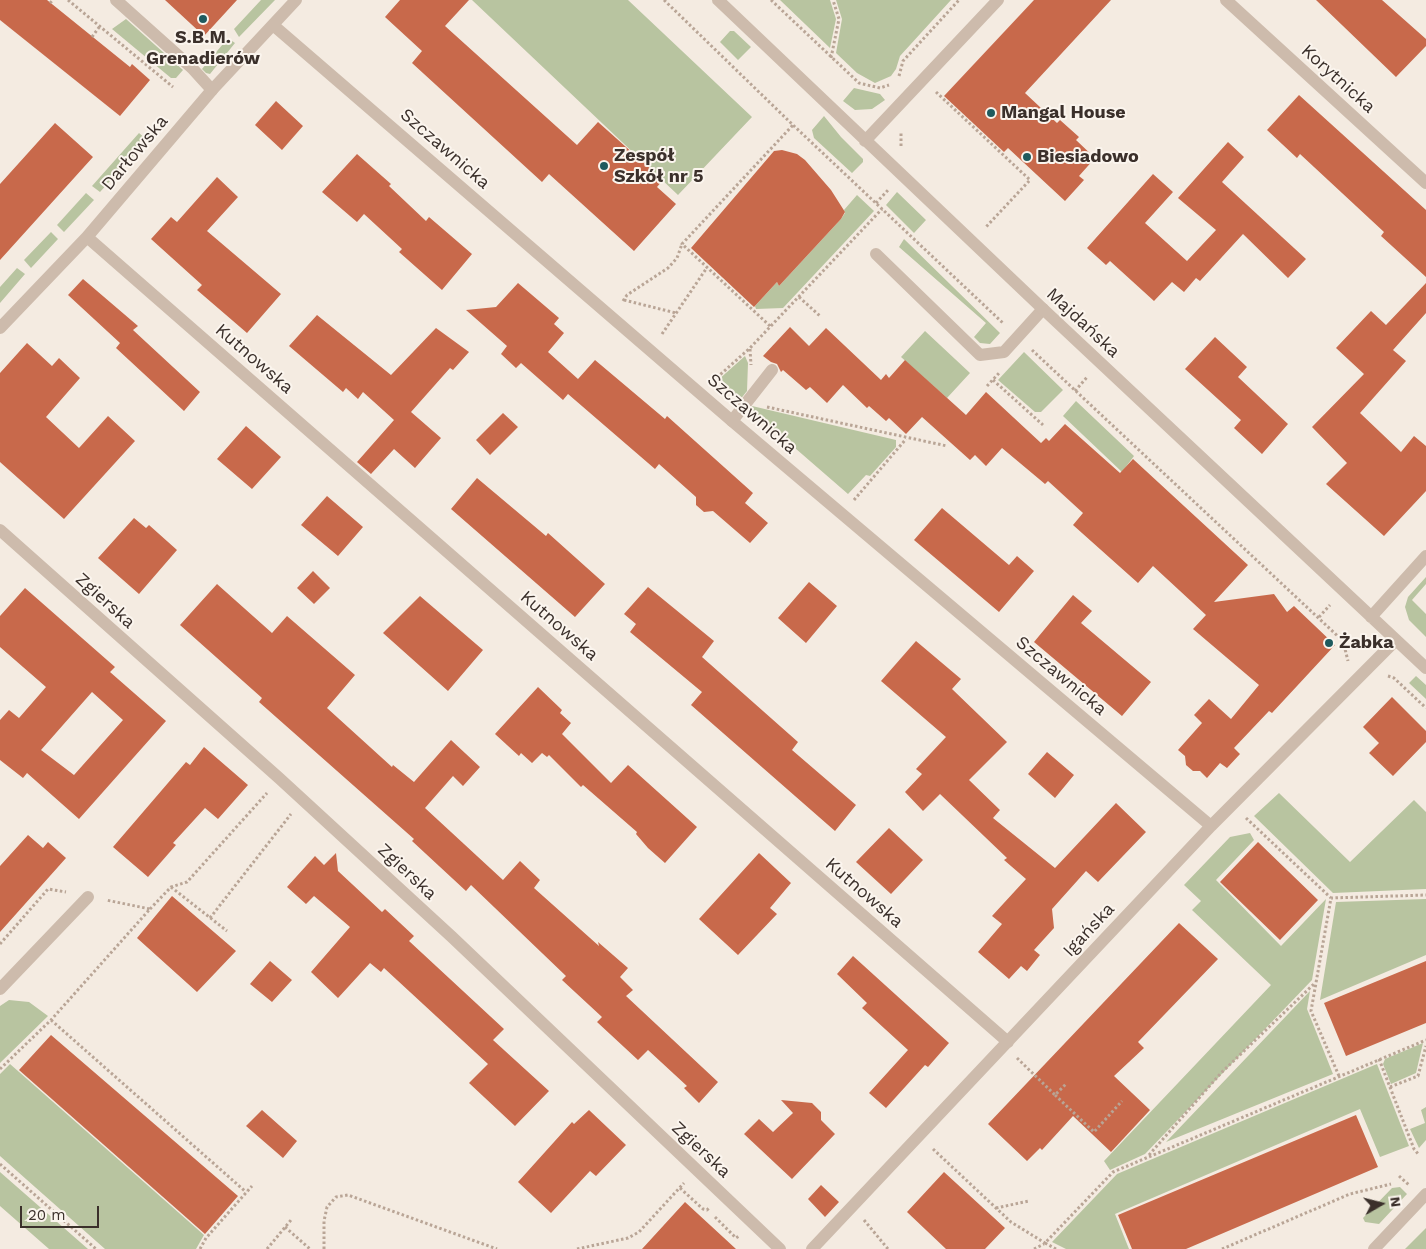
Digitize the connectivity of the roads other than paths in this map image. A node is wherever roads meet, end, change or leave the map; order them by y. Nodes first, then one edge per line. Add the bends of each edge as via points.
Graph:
1 (116, 0) edge
2 (296, 0) edge
3 (718, 0) edge
4 (998, 0) edge
5 (1226, 0) edge
6 (273, 25) junction
7 (212, 90) junction
8 (865, 141) junction
9 (1426, 183) edge
10 (87, 236) junction
11 (876, 254) dead end
12 (1043, 309) junction
13 (0, 328) edge
14 (772, 370) dead end
15 (732, 421) junction
16 (0, 530) edge
17 (1426, 556) edge
18 (1371, 617) junction
19 (1396, 640) junction
20 (1426, 668) edge
21 (1211, 826) junction
22 (88, 896) road end
23 (0, 989) edge
24 (1008, 1042) junction
25 (1426, 1194) edge
26 (780, 1249) edge
27 (812, 1249) edge
28 (1374, 1249) edge

1 - 7 street
2 - 6 street, Darłowska
3 - 8 street, Majdańska
4 - 8 street
5 - 9 street, Korytnicka
6 - 7 street, Darłowska
6 - 15 street, Szczawnicka
7 - 10 street, Darłowska
8 - 12 street, Majdańska
10 - 13 street, Darłowska
10 - 24 street, Kutnowska
11 - 12 street via 980,355 1004,352
12 - 18 street, Majdańska
14 - 15 street
15 - 21 street, Szczawnicka
16 - 26 street, Zgierska via 452,937
17 - 18 street
18 - 19 street, Majdańska
19 - 20 street, Majdańska
19 - 21 street, Igańska
21 - 24 street, Igańska
22 - 23 street
24 - 27 street, Igańska
25 - 28 street

